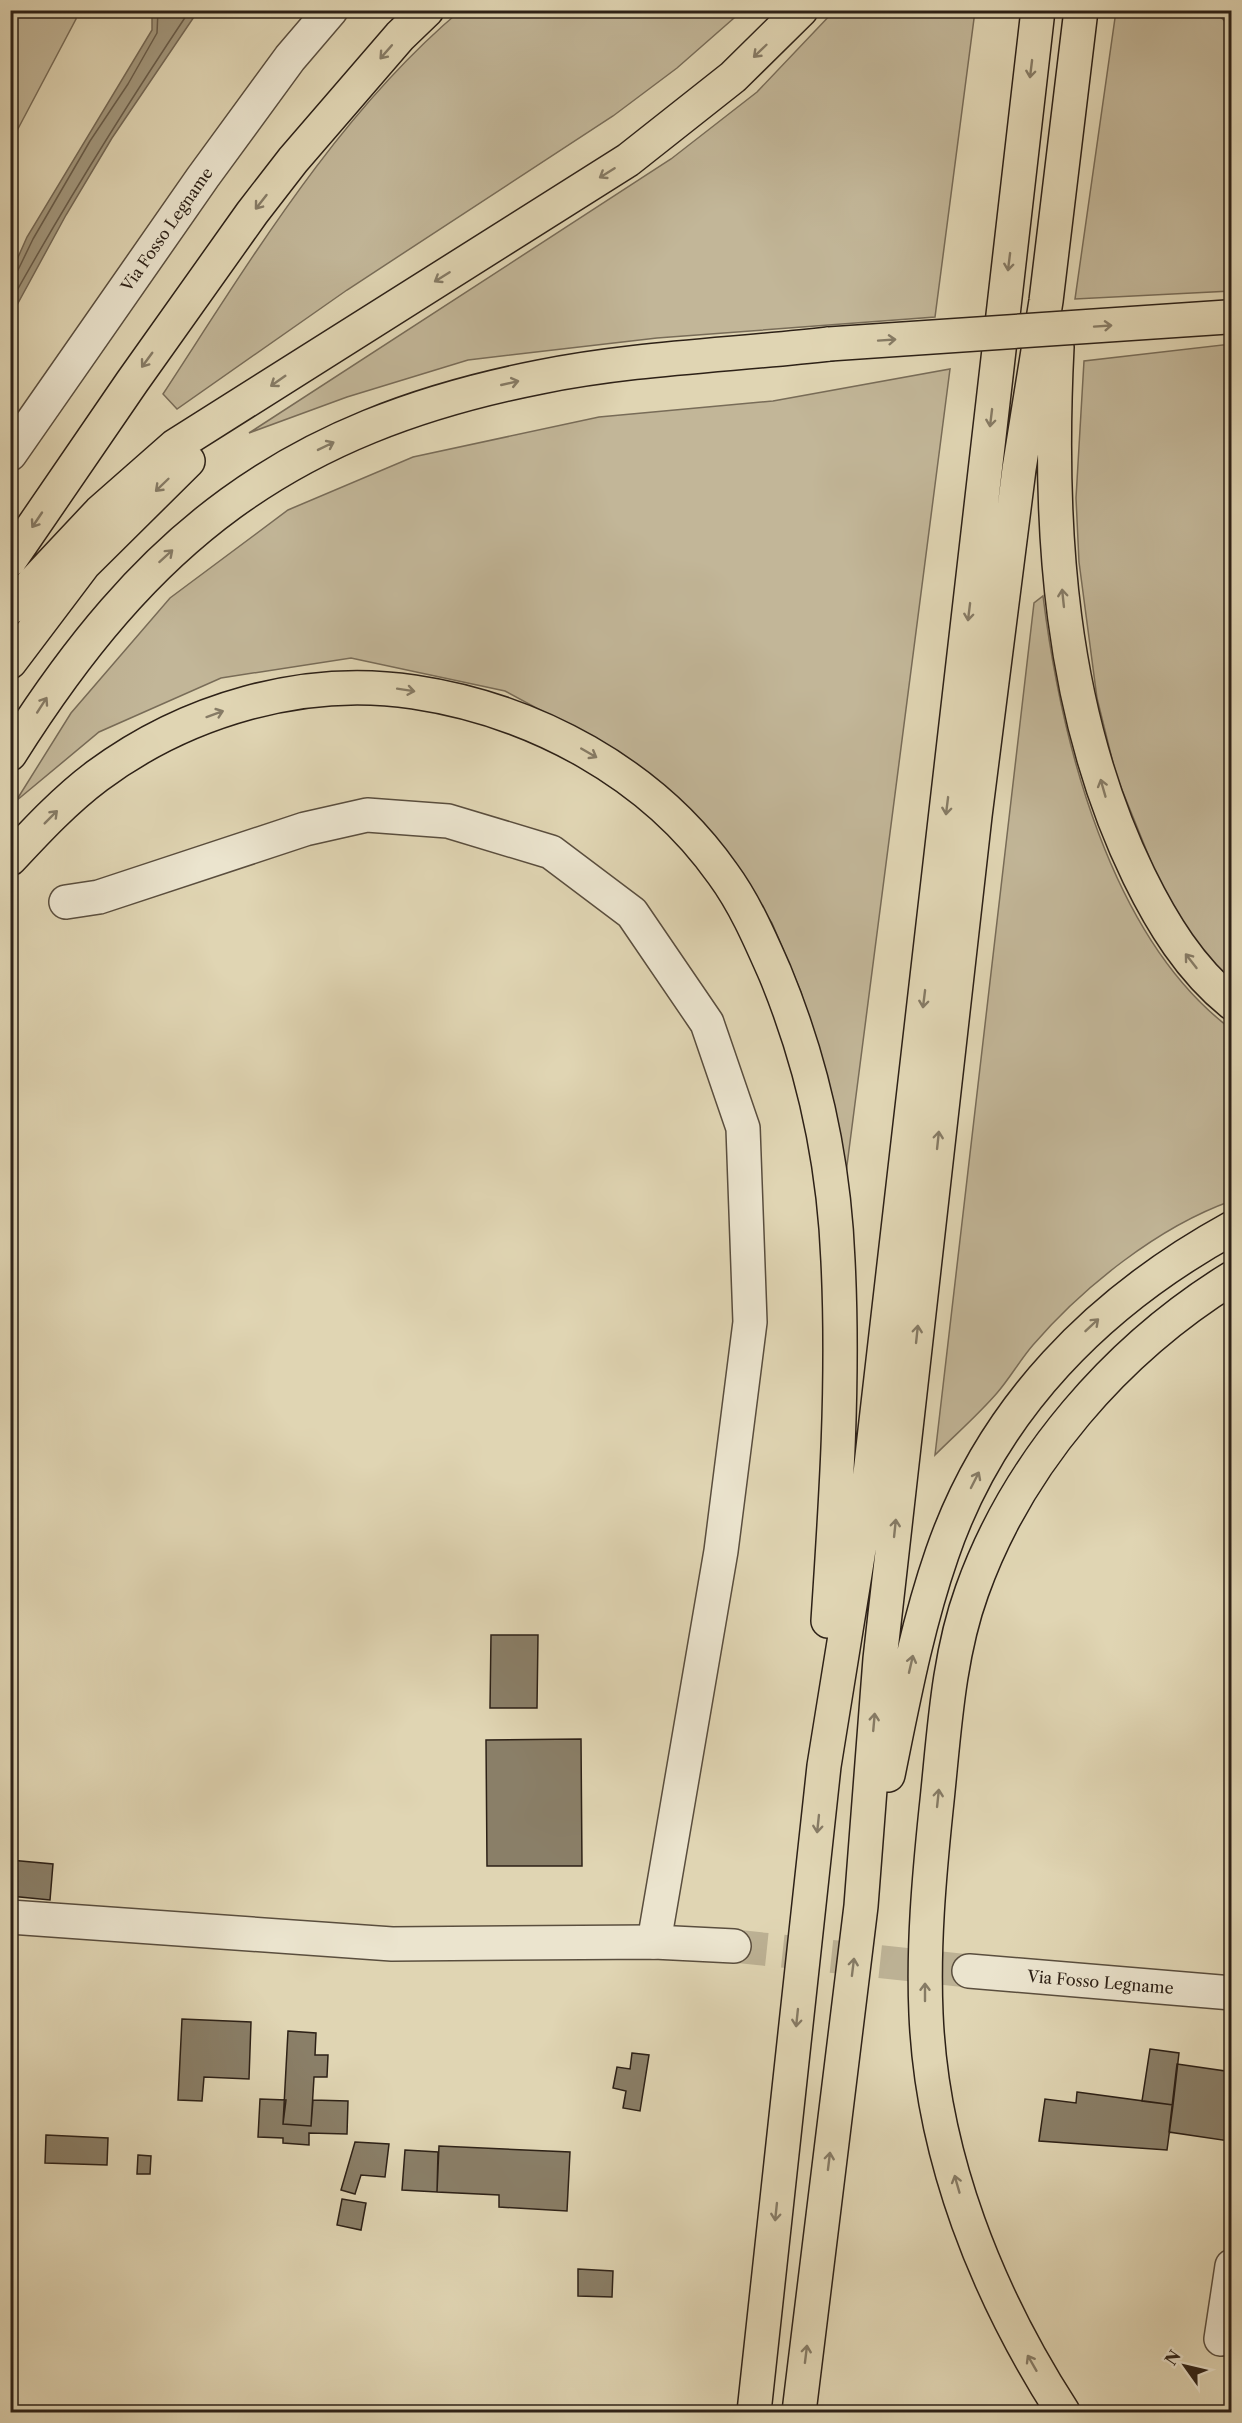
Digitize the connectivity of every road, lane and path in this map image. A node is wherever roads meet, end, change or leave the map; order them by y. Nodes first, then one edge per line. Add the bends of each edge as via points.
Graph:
1 (332, 10) edge
2 (427, 10) edge
3 (801, 10) edge
4 (1038, 10) edge
5 (1081, 10) edge
6 (1069, 106) junction
7 (1229, 317) edge
8 (250, 401) junction
9 (10, 454) edge
10 (10, 560) edge
11 (10, 608) edge
12 (10, 662) edge
13 (10, 754) edge
14 (10, 859) edge
15 (66, 902) dead end
16 (1232, 1004) edge
17 (1232, 1228) edge
18 (1232, 1278) edge
19 (824, 1766) junction
20 (861, 1906) junction
21 (10, 1917) edge
22 (654, 1942) junction
23 (734, 1946) tunnel mouth
24 (969, 1971) tunnel mouth
25 (1232, 1993) edge
26 (1232, 2266) edge
27 (1221, 2338) dead end
28 (754, 2412) edge
29 (799, 2412) edge
30 (1063, 2412) edge

1 - 9 street, Via Fosso Legname via 290,58 203,177
2 -> 10 highway via 386,52 252,213
3 -> 8 highway via 733,77 628,160
4 -> 19 highway via 867,1500
5 - 6 highway
16 -> 6 highway via 1194,966 1160,919 1132,861 1106,800 1068,645 1054,502 1054,406
20 -> 6 highway via 880,1659 975,816
13 -> 7 highway, bridge via 93,634 150,571 198,527 240,495 311,453 405,412 541,376 829,344
8 - 11 highway via 175,446 138,476
8 -> 12 highway via 84,564
14 -> 19 highway via 97,776 176,729 267,698 353,687 439,695 519,718 617,771 671,814 701,845 743,906 794,1019 811,1076 831,1186 838,1259 840,1429
15 - 22 street via 99,897 315,826 367,815 448,820 551,852 632,913 706,1023 742,1128 750,1322 721,1551
20 -> 17 highway via 927,1604 942,1552 987,1457 1045,1373 1071,1344 1139,1285
30 -> 18 highway via 1004,2311 974,2241 934,2090 926,2016 925,1945 942,1739 955,1659 972,1590 1009,1510 1030,1476 1118,1366 1194,1301
19 -> 28 highway
29 -> 20 highway
21 - 22 street via 392,1944
22 - 23 street
24 - 25 street, Via Fosso Legname
26 - 27 street

